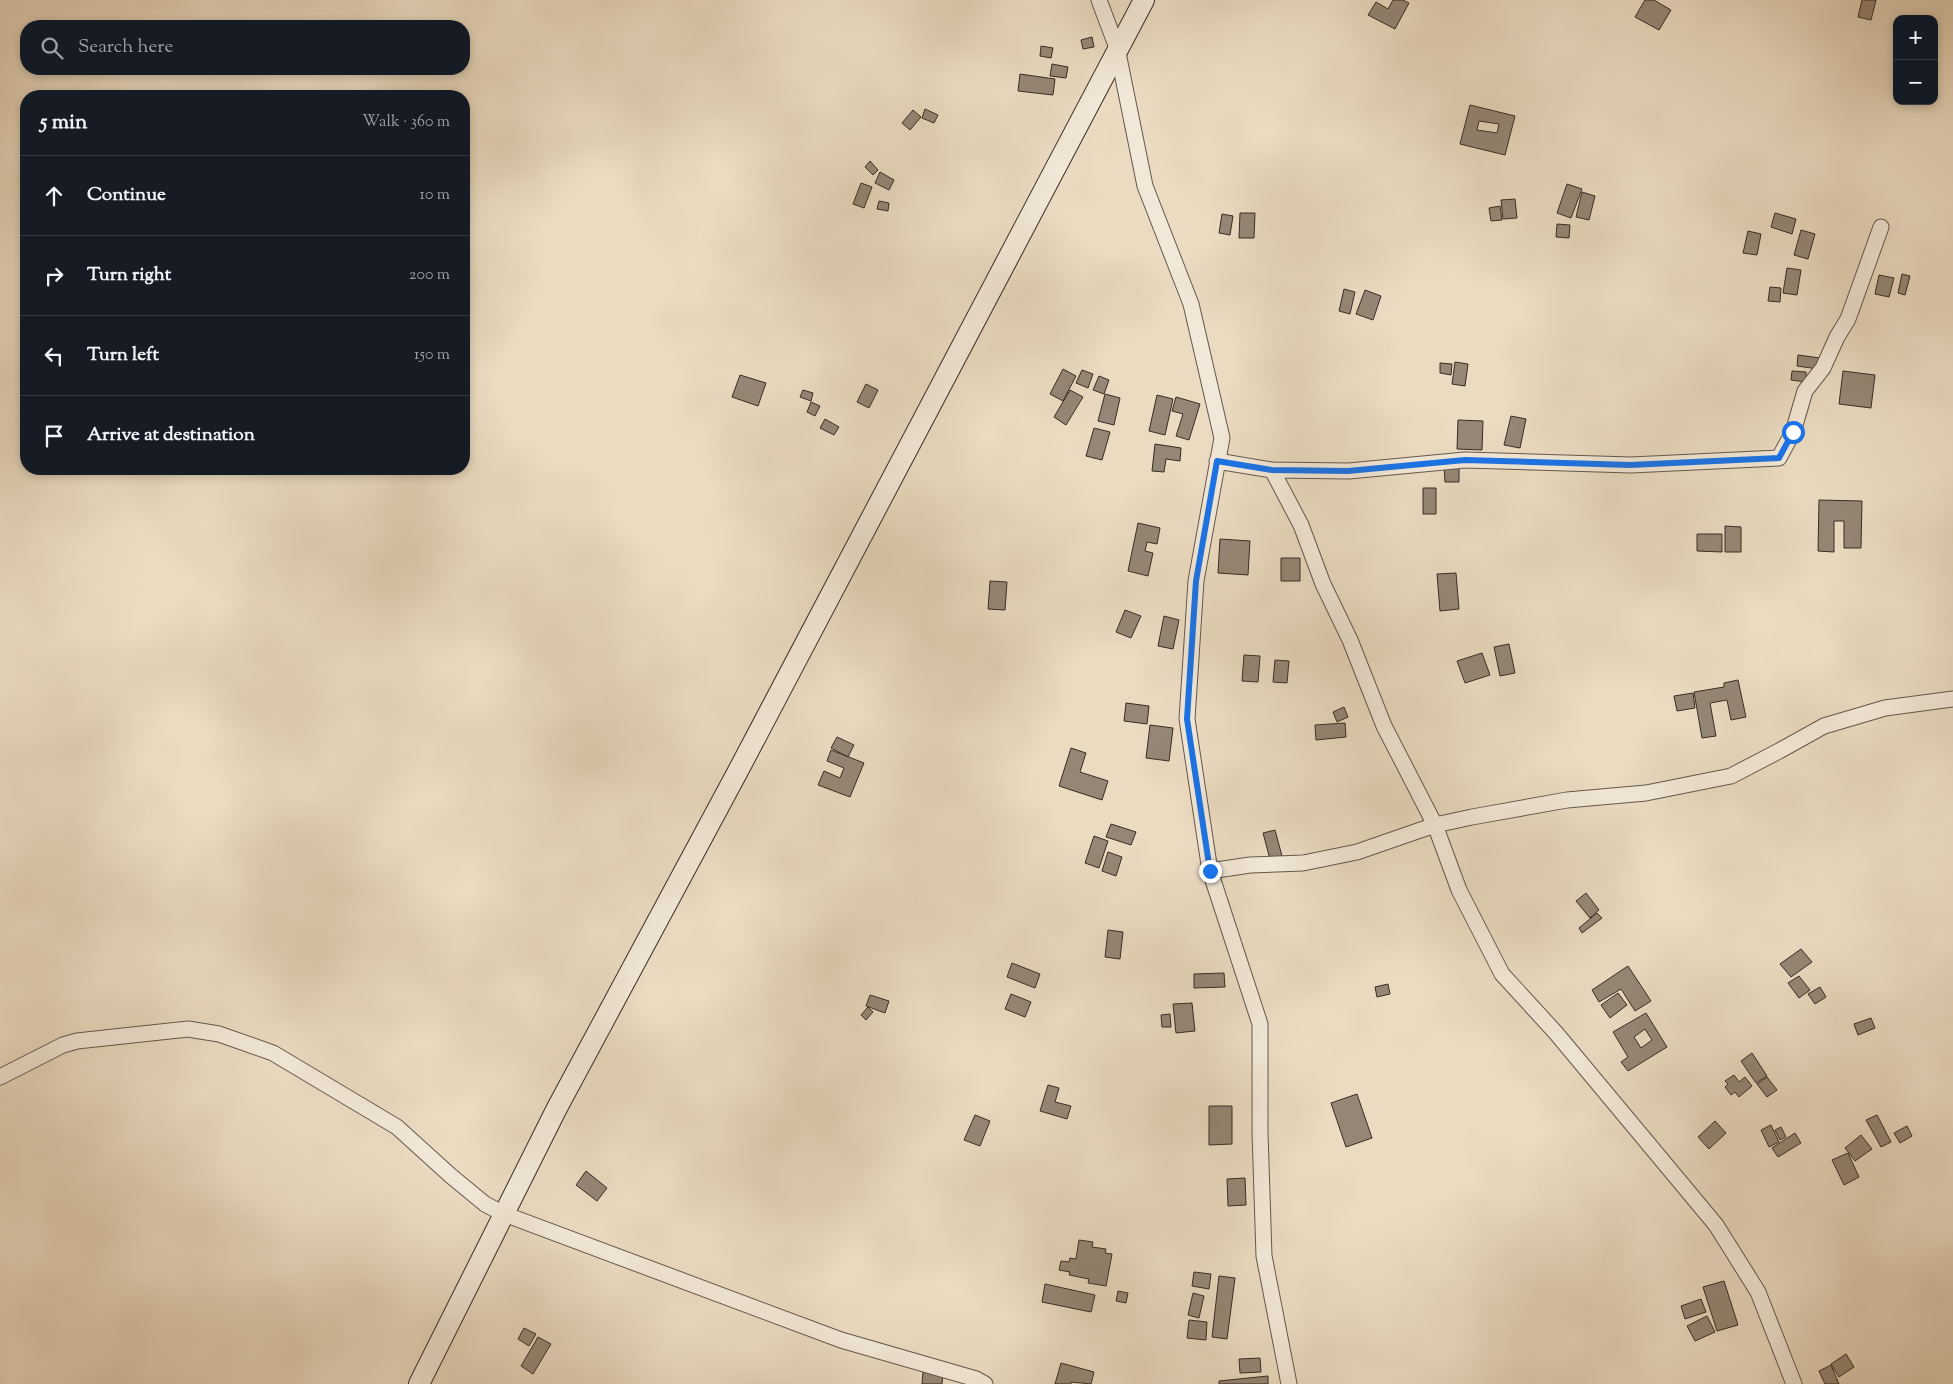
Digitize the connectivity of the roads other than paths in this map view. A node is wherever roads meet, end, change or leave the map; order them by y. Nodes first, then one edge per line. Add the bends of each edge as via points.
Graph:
1 (1099, 0) edge
2 (1144, 0) edge
3 (1117, 48) junction
4 (1882, 227) dead end
5 (1217, 461) junction
6 (1272, 470) junction
7 (1953, 699) edge
8 (1435, 825) junction
9 (1210, 871) junction
10 (0, 1077) edge
11 (504, 1214) junction
12 (419, 1384) edge
13 (984, 1384) edge
14 (1288, 1384) edge
15 (1794, 1384) edge

1 - 3 street
2 - 3 street
3 - 5 street via 1145,186 1191,304 1222,438
3 - 11 street
4 - 6 street via 1848,319 1823,368 1805,391 1793,432 1779,458 1630,465 1465,460 1348,471
5 - 6 street
5 - 9 street via 1196,581 1187,719
6 - 8 street via 1301,525 1384,726
7 - 8 street via 1885,708 1824,726 1731,776 1646,793 1567,800
8 - 9 street via 1357,852 1303,863 1250,865
8 - 15 street via 1459,890 1502,974 1556,1033 1716,1225 1758,1292
9 - 14 street via 1260,1024 1264,1256
10 - 11 street via 77,1041 188,1029 219,1034 273,1053 397,1127 485,1204
11 - 12 street
11 - 13 street via 841,1340

